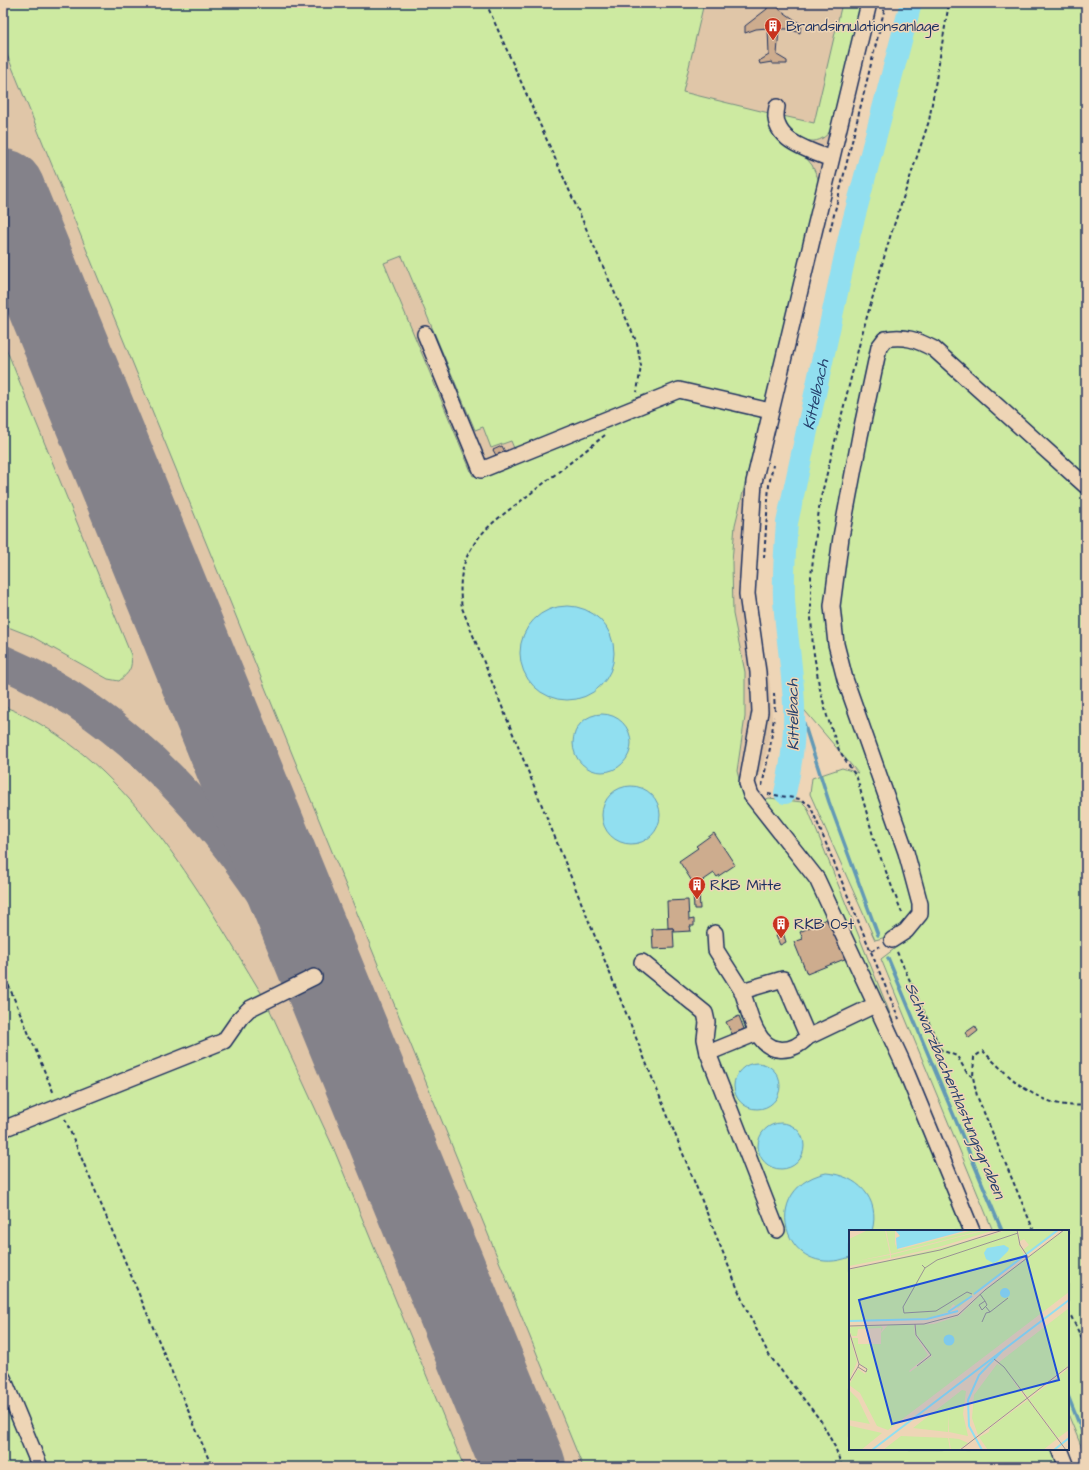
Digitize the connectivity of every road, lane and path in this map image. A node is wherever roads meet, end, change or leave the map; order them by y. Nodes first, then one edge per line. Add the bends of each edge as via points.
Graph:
1 (486, 3) edge
2 (870, 3) edge
3 (886, 3) edge
4 (777, 107) dead end
5 (831, 159) junction
6 (829, 235) dead end
7 (425, 334) dead end
8 (629, 410) junction
9 (770, 411) junction
10 (609, 432) dead end
11 (774, 464) dead end
12 (1086, 486) edge
13 (764, 560) dead end
14 (774, 692) dead end
15 (839, 750) dead end
16 (762, 788) dead end
17 (904, 920) dead end
18 (716, 934) dead end
19 (892, 940) junction
20 (871, 950) dead end
21 (642, 962) dead end
22 (3, 972) edge
23 (314, 977) dead end
24 (742, 991) junction
25 (875, 1005) junction
26 (757, 1033) junction
27 (808, 1037) junction
28 (708, 1053) junction
29 (972, 1077) junction
30 (1086, 1105) edge
31 (60, 1107) junction
32 (3, 1129) edge
33 (777, 1230) dead end
34 (972, 1230) edge
35 (1034, 1230) edge
36 (1069, 1312) edge
37 (1086, 1347) edge
38 (3, 1378) edge
39 (1060, 1450) edge
40 (40, 1467) edge
41 (212, 1467) edge
42 (842, 1467) edge
43 (1067, 1467) edge

1 - 8 path via 637,343 640,377
2 - 5 lane
3 - 6 path
4 - 5 lane via 775,121 783,136
5 - 9 lane
7 - 8 lane via 481,470
8 - 9 lane via 678,390
9 - 25 lane via 754,482 752,511 747,594 758,672 760,712 747,783 751,795 817,879
10 - 42 path via 495,521 478,538 462,571 462,608 744,1302 769,1355 822,1421
11 - 13 path via 769,485
12 - 19 lane via 934,349 909,338 894,337 884,340 879,347 841,538 832,606 836,644 845,679 906,852 920,904 920,914 906,931
14 - 16 path via 775,708
15 - 17 path via 857,778 875,843
18 - 24 lane via 716,950
19 - 20 path
19 - 29 path via 941,1050 957,1056
21 - 28 lane via 706,1013 705,1039
22 - 31 path
23 - 31 lane via 249,1009 224,1041
24 - 26 lane
24 - 27 lane via 783,978
25 - 27 lane
25 - 34 lane via 901,1059
26 - 27 lane via 768,1045 782,1050 799,1046
26 - 28 lane
28 - 33 lane
29 - 30 path via 974,1057 983,1051 1029,1092 1049,1102
29 - 35 path via 977,1096
31 - 32 lane
31 - 41 path
36 - 37 path
38 - 40 lane
39 - 43 lane

